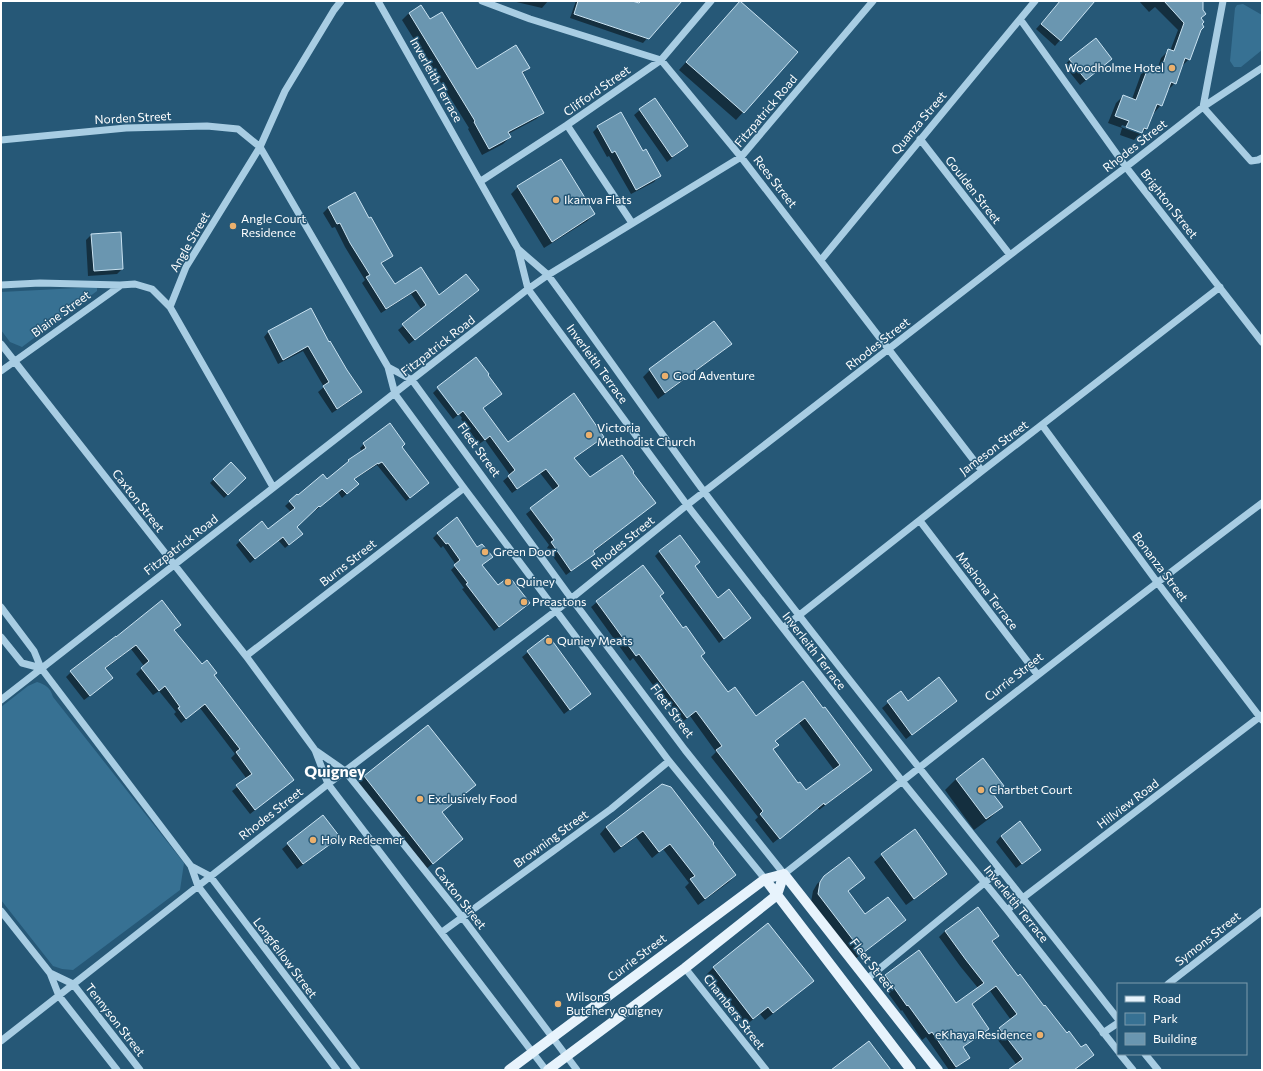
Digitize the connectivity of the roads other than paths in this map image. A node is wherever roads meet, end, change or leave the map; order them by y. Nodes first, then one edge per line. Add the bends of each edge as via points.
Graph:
1 (336, 1) edge
2 (341, 1) edge
3 (482, 1) edge
4 (711, 1) edge
5 (873, 1) edge
6 (1035, 1) edge
7 (1223, 1) edge
8 (380, 3) edge
9 (334, 10) junction
10 (1020, 20) junction
11 (661, 60) junction
12 (1262, 68) edge
13 (1203, 107) junction
14 (567, 125) junction
15 (1, 140) edge
16 (920, 140) junction
17 (260, 147) junction
18 (742, 157) junction
19 (1262, 158) edge
20 (1126, 167) junction
21 (481, 181) junction
22 (632, 223) junction
23 (518, 249) junction
24 (1010, 255) junction
25 (821, 260) junction
26 (548, 275) junction
27 (1, 285) edge
28 (120, 285) junction
29 (1220, 287) junction
30 (528, 289) junction
31 (170, 307) junction
32 (1262, 342) edge
33 (1, 344) edge
34 (889, 350) junction
35 (14, 361) junction
36 (388, 367) junction
37 (1, 371) edge
38 (412, 380) junction
39 (395, 394) junction
40 (1042, 425) junction
41 (982, 471) junction
42 (274, 487) junction
43 (464, 488) junction
44 (705, 492) junction
45 (1262, 503) edge
46 (687, 505) junction
47 (920, 521) junction
48 (174, 564) junction
49 (1157, 582) junction
50 (571, 598) junction
51 (1, 607) edge
52 (557, 610) junction
53 (799, 615) junction
54 (782, 628) junction
55 (1, 636) edge
56 (246, 656) junction
57 (41, 668) junction
58 (1037, 674) junction
59 (1, 700) edge
60 (1261, 717) edge
61 (315, 750) junction
62 (669, 761) junction
63 (919, 769) junction
64 (346, 771) junction
65 (902, 781) junction
66 (328, 784) junction
67 (191, 866) junction
68 (1000, 870) junction
69 (784, 874) junction
70 (210, 876) junction
71 (765, 879) junction
72 (984, 883) junction
73 (198, 886) junction
74 (777, 895) junction
75 (1023, 898) junction
76 (1007, 910) junction
77 (1, 911) edge
78 (1262, 911) edge
79 (462, 917) junction
80 (442, 932) junction
81 (685, 968) junction
82 (50, 973) junction
83 (867, 979) junction
84 (1169, 983) edge
85 (73, 984) junction
86 (59, 996) junction
87 (1117, 1018) edge
88 (1117, 1024) edge
89 (1104, 1032) junction
90 (553, 1036) junction
91 (1, 1041) edge
92 (1117, 1050) edge
93 (532, 1052) junction
94 (1121, 1055) edge
95 (1147, 1055) edge
96 (566, 1056) junction
97 (117, 1070) edge
98 (140, 1070) edge
99 (337, 1070) edge
100 (357, 1070) edge
101 (509, 1070) edge
102 (547, 1070) edge
103 (577, 1070) edge
104 (766, 1070) edge
105 (911, 1070) edge
106 (938, 1070) edge
107 (1133, 1070) edge
108 (1158, 1070) edge

1 - 9 street, Angle Street
2 - 9 street, Angle Street
3 - 11 street
4 - 11 street, Clifford Street
5 - 18 street, Fitzpatrick Road
6 - 10 street, Quanza Street
7 - 13 street
8 - 21 street, Inverleith Terrace
9 - 17 street, Angle Street via 285,91
10 - 16 street, Quanza Street
10 - 20 street, Brighton Street
11 - 14 street, Clifford Street
11 - 18 street, Rees Street
12 - 13 street, Rhodes Street
13 - 19 street via 1251,161
13 - 20 street, Rhodes Street
14 - 21 street, Clifford Street
14 - 22 street
15 - 17 street, Norden Street via 126,128 207,126 238,129
16 - 24 street, Goulden Street
16 - 25 street, Quanza Street
17 - 31 street, Angle Street via 186,267
17 - 36 street
18 - 22 street, Fitzpatrick Road
18 - 25 street, Rees Street
20 - 24 street, Rhodes Street
20 - 29 street, Brighton Street
21 - 23 street, Inverleith Terrace
22 - 26 street, Fitzpatrick Road
23 - 26 street, Inverleith Terrace
23 - 30 street, Inverleith Terrace
24 - 34 street, Rhodes Street
25 - 34 street, Rees Street
26 - 30 street, Fitzpatrick Road
26 - 44 street, Inverleith Terrace
27 - 28 street, Blaine Street
28 - 31 street, Blaine Street via 135,284 152,289
28 - 35 street, Blaine Street
29 - 32 street, Brighton Street
29 - 40 street, Jameson Street
30 - 38 street, Fitzpatrick Road
30 - 46 street, Inverleith Terrace
31 - 42 street
33 - 35 street, Caxton Street
34 - 41 street, Rees Street
34 - 44 street, Rhodes Street
35 - 37 street, Blaine Street
35 - 48 street, Caxton Street
36 - 38 street, Fleet Street
36 - 39 street
38 - 39 street, Fitzpatrick Road
38 - 50 street, Fleet Street
39 - 42 street, Fitzpatrick Road
39 - 43 street
40 - 41 street, Jameson Street
40 - 49 street, Bonanza Street
41 - 47 street, Jameson Street
42 - 48 street, Fitzpatrick Road
43 - 52 street
43 - 56 street, Burns Street
44 - 46 street, Rhodes Street
44 - 53 street, Inverleith Terrace
45 - 49 street, Currie Street
46 - 50 street, Rhodes Street
46 - 54 street, Inverleith Terrace
47 - 53 street, Jameson Street
47 - 58 street, Mashona Terrace
48 - 56 street, Caxton Street
48 - 57 street, Fitzpatrick Road
49 - 58 street, Currie Street
49 - 60 street, Bonanza Street
50 - 52 street, Rhodes Street
50 - 69 street, Fleet Street via 685,750
51 - 57 street, Longfellow Street via 34,651
52 - 62 street
52 - 64 street, Rhodes Street
53 - 54 street, Jameson Street
53 - 63 street, Inverleith Terrace
54 - 65 street, Inverleith Terrace
55 - 57 street via 22,663
56 - 61 street, Caxton Street
57 - 59 street, Fitzpatrick Road
57 - 67 street, Longfellow Street
58 - 63 street, Currie Street
60 - 75 street, Hillview Road
61 - 64 street, Caxton Street
61 - 66 street, Caxton Street
62 - 71 street
62 - 79 street, Browning Street via 611,809
63 - 65 street, Currie Street
63 - 68 street, Inverleith Terrace
64 - 66 street, Rhodes Street
64 - 79 street, Caxton Street
65 - 69 street, Currie Street
65 - 72 street, Inverleith Terrace
66 - 70 street, Rhodes Street
66 - 80 street, Caxton Street
67 - 70 street, Longfellow Street
67 - 73 street, Longfellow Street
68 - 72 street
68 - 75 street, Inverleith Terrace
69 - 71 main road, Currie Street
69 - 74 main road
69 - 83 main road, Fleet Street
70 - 73 street, Rhodes Street
70 - 100 street, Longfellow Street
71 - 74 main road
71 - 90 main road, Currie Street
72 - 76 street, Inverleith Terrace
72 - 83 street
73 - 85 street, Rhodes Street
73 - 99 street, Longfellow Street
74 - 81 main road
74 - 105 main road
75 - 76 street, Hillview Road
75 - 87 street, Inverleith Terrace
76 - 89 street, Inverleith Terrace
77 - 82 street, Tennyson Street
78 - 84 street, Symons Street
79 - 80 street, Browning Street
79 - 90 street, Caxton Street
80 - 93 street, Caxton Street
81 - 96 main road
81 - 104 street, Chambers Street
82 - 85 street, Tennyson Street
82 - 86 street, Tennyson Street
83 - 106 main road, Fleet Street
85 - 86 street, Rhodes Street
85 - 98 street, Tennyson Street
86 - 91 street, Rhodes Street
86 - 97 street, Tennyson Street
88 - 89 street
89 - 92 street, Inverleith Terrace
90 - 93 main road, Currie Street
90 - 96 street, Caxton Street
93 - 101 main road, Currie Street
93 - 102 street, Caxton Street
94 - 107 street
95 - 108 street
96 - 102 main road
96 - 103 street, Caxton Street

